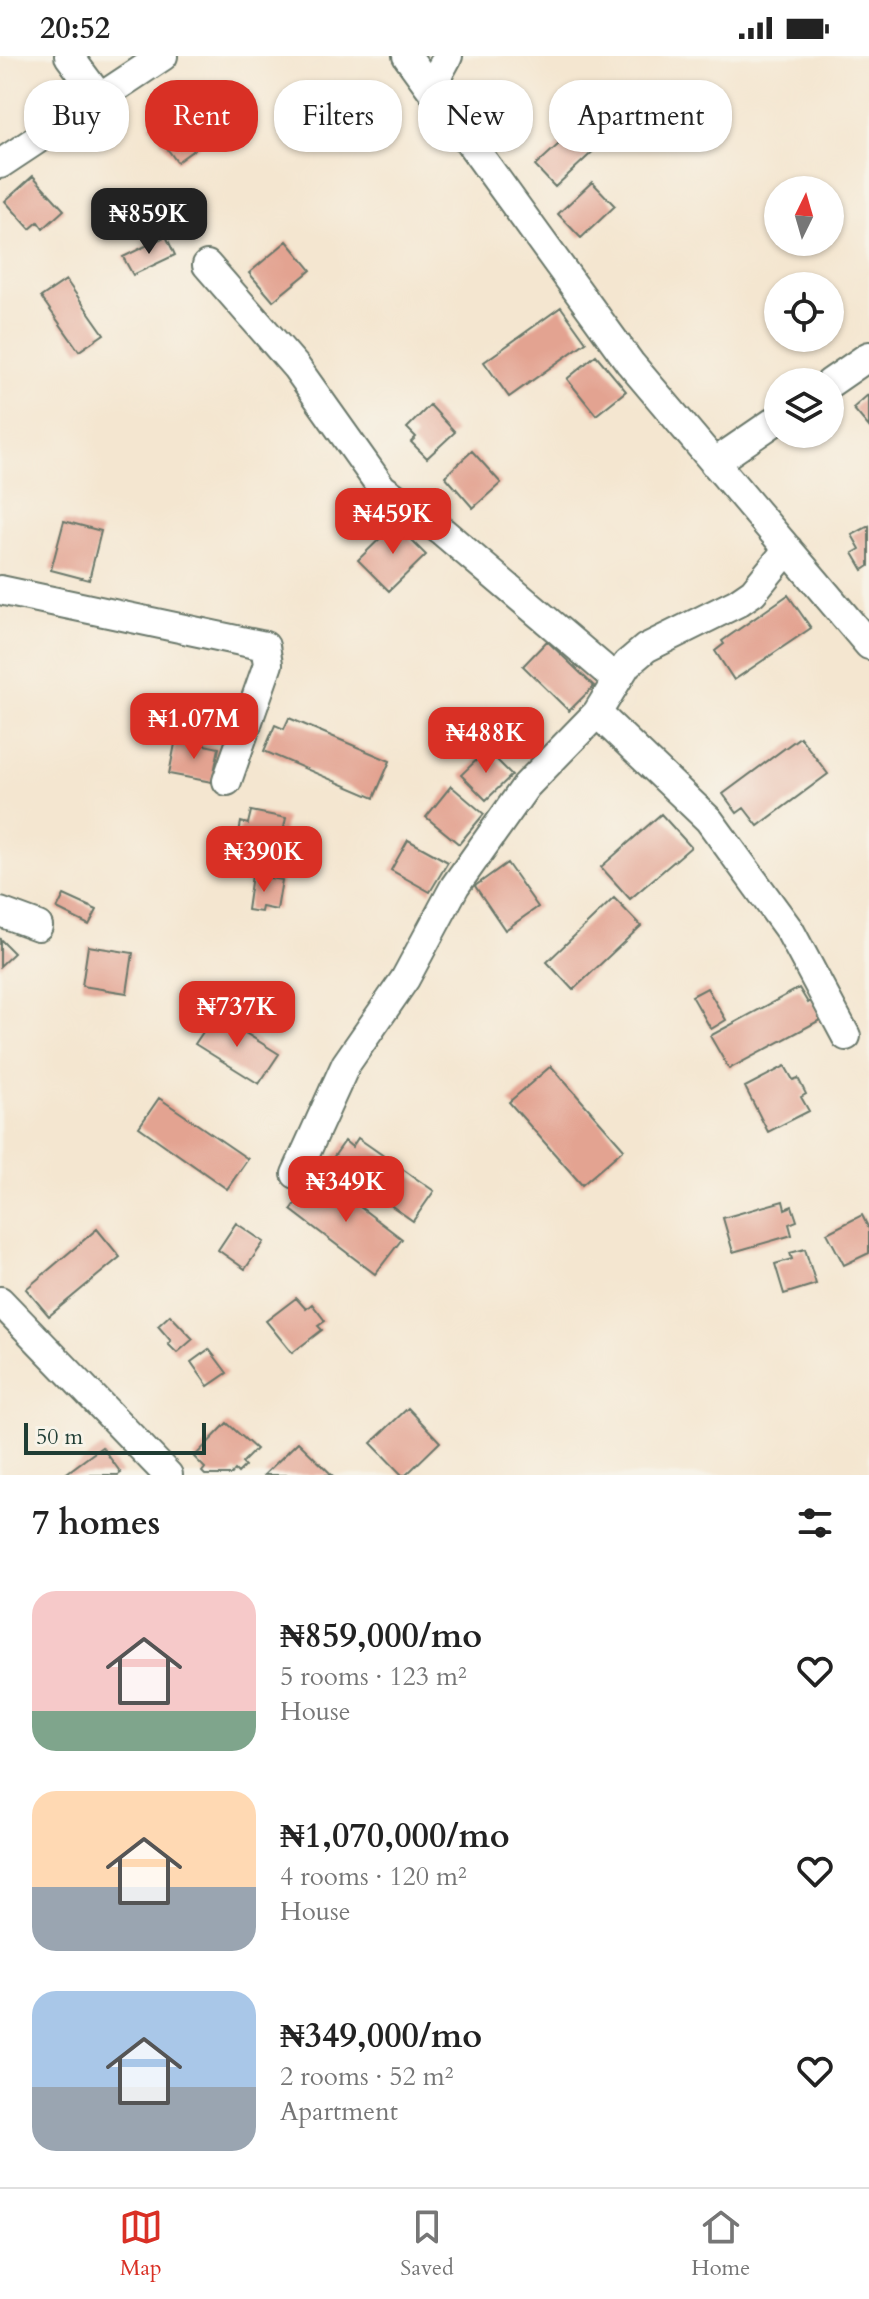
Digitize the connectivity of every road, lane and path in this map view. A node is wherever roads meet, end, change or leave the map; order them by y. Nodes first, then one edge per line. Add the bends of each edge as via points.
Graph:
1 (69, 56) edge
2 (163, 56) edge
3 (407, 56) edge
4 (448, 56) edge
5 (87, 80) edge
6 (127, 80) edge
7 (426, 80) edge
8 (435, 80) edge
9 (24, 148) edge
10 (478, 152) edge
11 (0, 164) edge
12 (207, 265) dead end
13 (869, 356) edge
14 (844, 373) edge
15 (764, 429) edge
16 (714, 463) junction
17 (788, 549) junction
18 (0, 590) edge
19 (869, 645) edge
20 (617, 680) junction
21 (597, 713) junction
22 (227, 781) dead end
23 (0, 912) edge
24 (38, 926) dead end
25 (846, 1036) dead end
26 (296, 1174) dead end
27 (0, 1301) edge
28 (168, 1475) edge

1 - 5 street
2 - 6 street
3 - 7 street
4 - 8 street
9 - 11 street
10 - 16 street via 630,363
12 - 20 street via 296,367 382,488 443,532
13 - 14 street
15 - 16 street
16 - 17 street
17 - 19 street
17 - 20 street via 753,592 646,648
18 - 22 street via 265,646 268,664
20 - 21 street
21 - 25 street via 709,820 790,931
21 - 26 street via 526,786 455,886 405,979 346,1064
23 - 24 street
27 - 28 street

